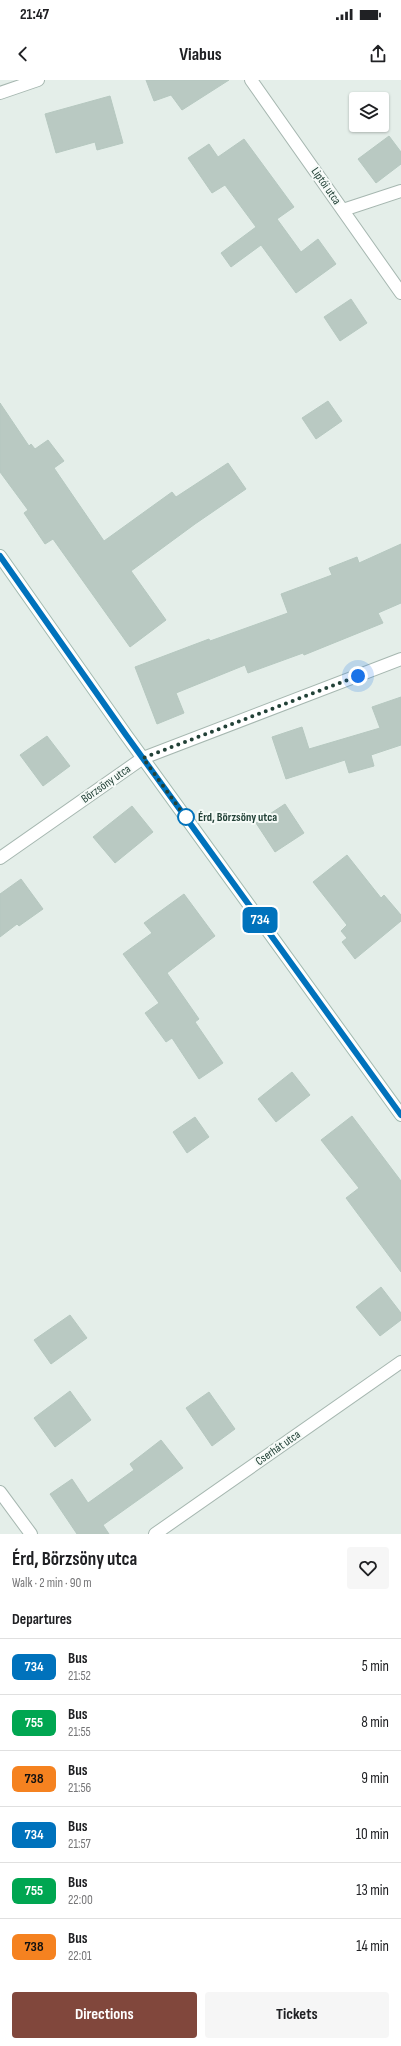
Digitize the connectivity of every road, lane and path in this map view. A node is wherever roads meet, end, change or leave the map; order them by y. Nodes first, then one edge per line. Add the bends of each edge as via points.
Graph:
1 (38, 80) edge
2 (251, 80) edge
3 (0, 94) edge
4 (401, 191) edge
5 (343, 210) junction
6 (401, 293) edge
7 (0, 556) edge
8 (401, 660) edge
9 (143, 758) junction
10 (0, 858) edge
11 (401, 1115) edge
12 (401, 1362) edge
13 (0, 1492) edge
14 (31, 1534) edge
15 (155, 1534) edge

1 - 3 street
2 - 5 street, Liptói utca
4 - 5 street
5 - 6 street, Liptói utca
7 - 9 street
8 - 9 street, Börzsöny utca
9 - 10 street, Börzsöny utca
9 - 11 street
12 - 15 street, Cserhát utca
13 - 14 street

